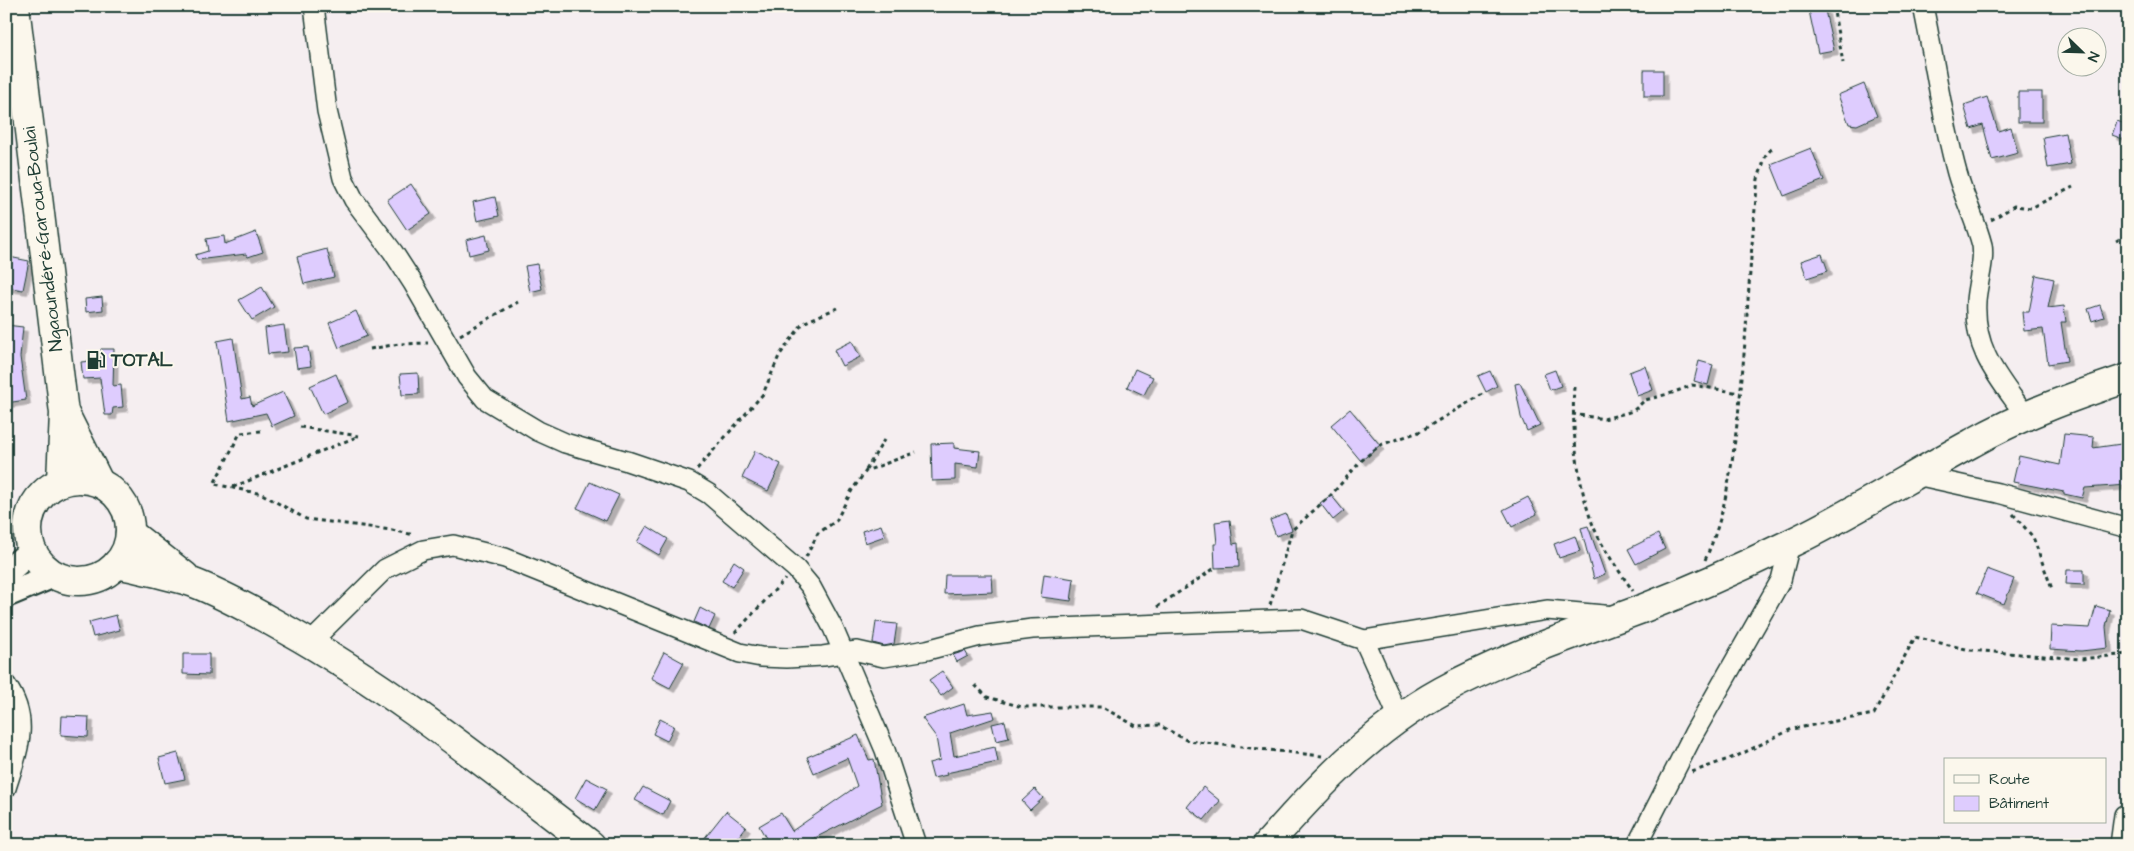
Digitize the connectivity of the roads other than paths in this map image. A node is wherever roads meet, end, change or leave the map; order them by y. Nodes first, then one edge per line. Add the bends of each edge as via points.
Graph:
1 (15, 6) edge
2 (314, 6) edge
3 (1923, 6) edge
4 (2128, 378) edge
5 (64, 413) junction
6 (2026, 416) junction
7 (1916, 475) junction
8 (61, 481) junction
9 (99, 482) junction
10 (2128, 528) edge
11 (130, 534) junction
12 (1790, 544) junction
13 (32, 550) junction
14 (117, 564) junction
15 (6, 573) edge
16 (54, 575) junction
17 (194, 584) junction
18 (6, 595) edge
19 (1632, 612) junction
20 (1364, 640) junction
21 (310, 643) junction
22 (842, 653) junction
23 (6, 685) edge
24 (1399, 718) junction
25 (6, 788) edge
26 (2124, 815) dead end
27 (590, 845) edge
28 (916, 845) edge
29 (1267, 845) edge
30 (1637, 845) edge
31 (2120, 845) edge

1 - 5 highway, Ngaoundéré-Garoua-Boulai
2 - 22 street via 327,111 343,178 354,200 408,275 466,377 485,399 538,431 565,443 689,482 709,494 796,569 833,628
3 - 6 street via 1957,173 1982,245 1983,262 1976,304 1979,342 1994,371
4 - 6 highway
5 - 8 highway, Ngaoundéré-Garoua-Boulai
5 - 9 highway, Ngaoundéré-Garoua-Boulai
6 - 7 highway
7 - 10 street
7 - 12 highway
8 - 9 highway via 80,478
8 - 13 highway via 47,489 35,502 27,534
9 - 11 highway via 123,503
11 - 14 highway
11 - 17 highway
12 - 19 highway
12 - 30 street via 1781,580 1694,732
13 - 15 street
13 - 16 highway
14 - 16 highway via 104,574 87,580 70,580
14 - 17 highway
16 - 18 street
17 - 21 highway via 263,616
19 - 20 street via 1547,610
19 - 24 highway via 1559,638 1495,666 1441,692
20 - 22 street via 1301,620 1265,620 1032,629 1002,632 894,656 884,657 857,650
20 - 24 street
21 - 22 street via 385,569 424,550 453,544 505,558 740,653 761,657
21 - 27 highway via 360,673 443,732
22 - 28 street via 885,750
23 - 25 street via 18,705 22,725
24 - 29 highway via 1347,759
26 - 31 street

